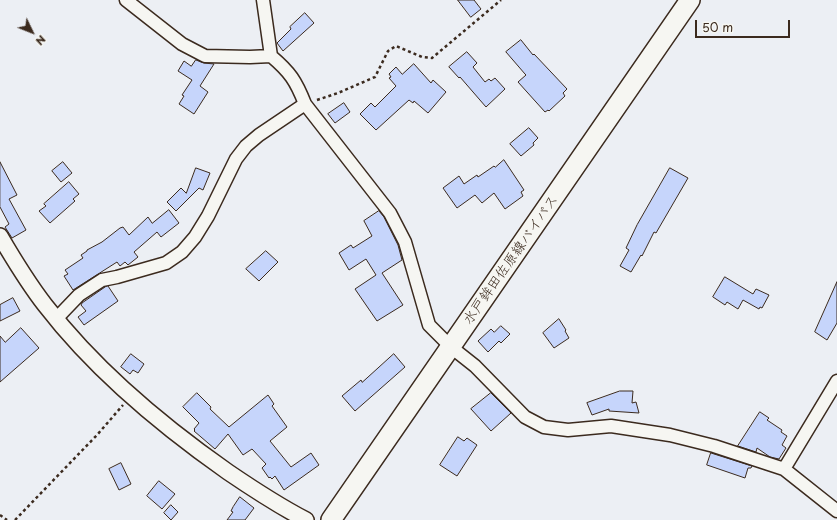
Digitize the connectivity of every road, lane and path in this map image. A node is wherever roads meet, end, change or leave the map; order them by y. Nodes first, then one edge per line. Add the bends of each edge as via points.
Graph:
1 (126, 0) edge
2 (263, 0) edge
3 (501, 0) edge
4 (690, 0) edge
5 (271, 56) junction
6 (305, 104) junction
7 (0, 236) edge
8 (56, 319) junction
9 (451, 347) junction
10 (837, 381) edge
11 (132, 396) junction
12 (784, 469) junction
13 (837, 511) edge
14 (0, 515) edge
15 (7, 520) edge
16 (15, 520) edge
17 (306, 520) edge
18 (331, 520) edge

1 - 5 street via 182,44 205,56
2 - 5 street
3 - 6 path via 432,58 422,57 396,46 388,51 375,77
4 - 9 main road, 水戸鉾田佐原線バイパス
5 - 6 street via 286,68 298,86
6 - 8 street via 246,146 236,160 208,216 182,252 166,263 102,280 79,295
6 - 9 street via 390,213 405,242 429,325
7 - 8 street
8 - 11 street
9 - 12 street via 475,366 525,418 544,427 568,430 611,426 670,435 714,446
9 - 18 main road, 水戸鉾田佐原線バイパス
10 - 12 street
11 - 16 path
11 - 17 street via 201,453
12 - 13 street
14 - 15 path

